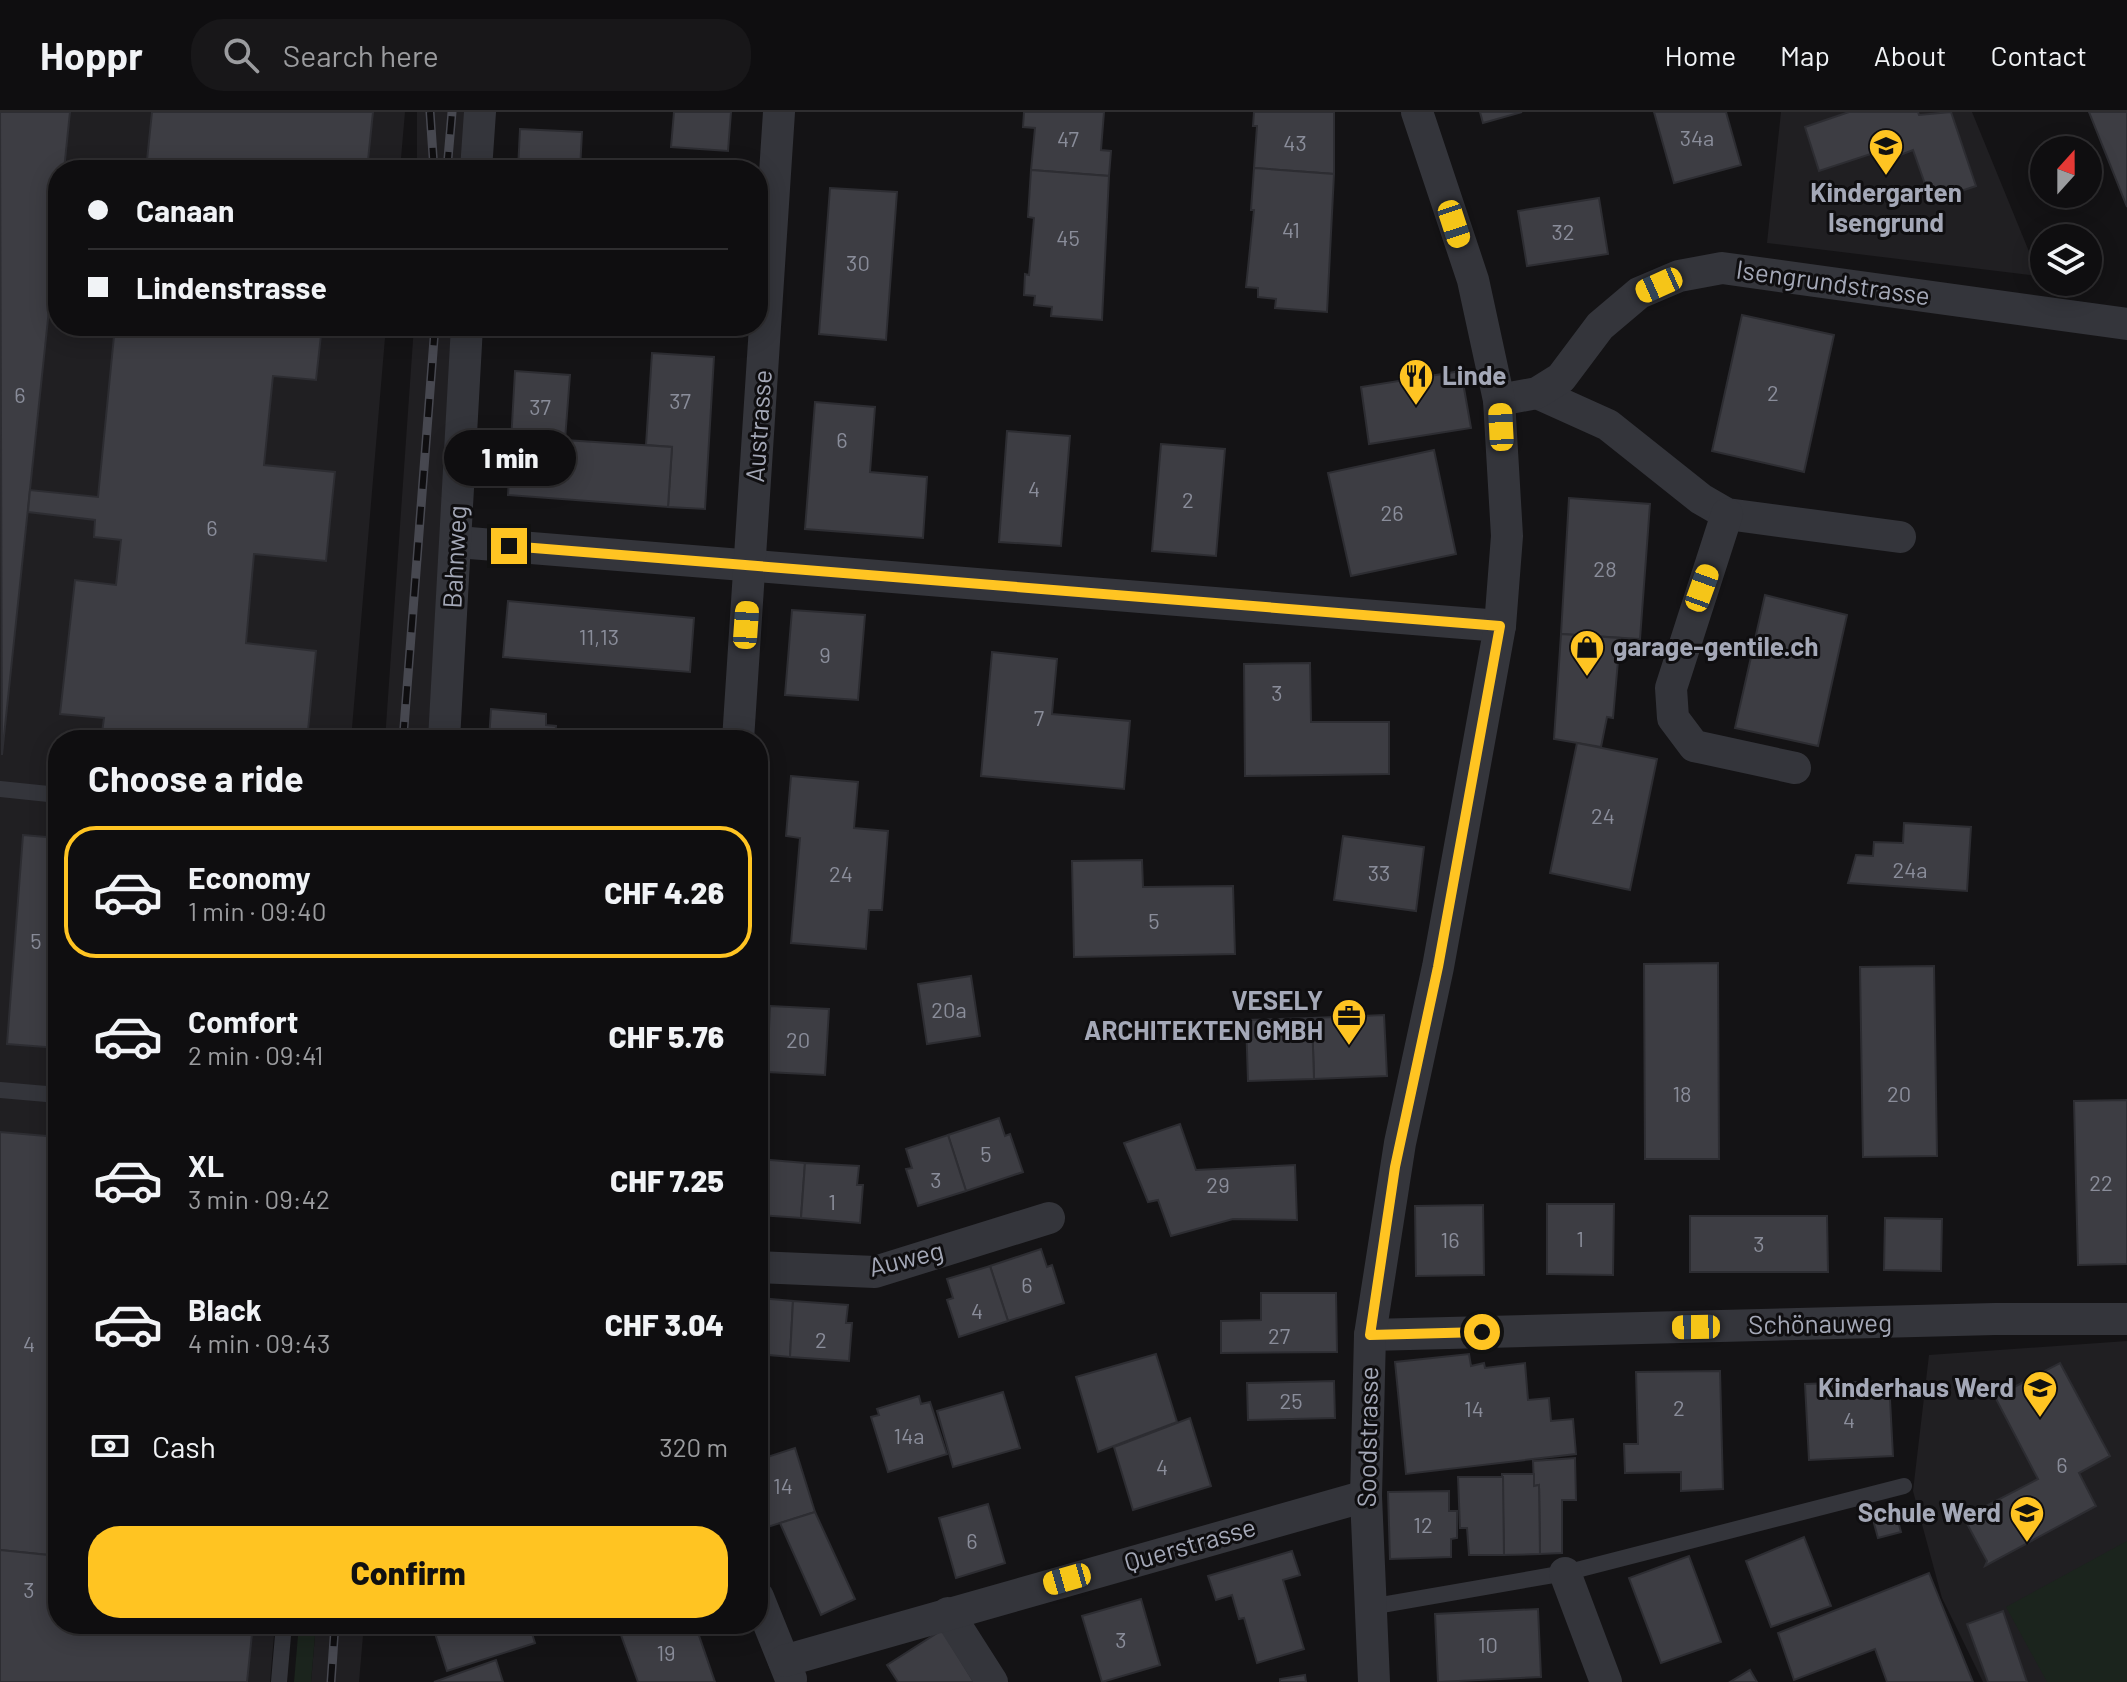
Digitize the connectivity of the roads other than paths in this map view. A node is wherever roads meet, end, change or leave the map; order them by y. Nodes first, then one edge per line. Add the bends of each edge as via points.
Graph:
1 (480, 112) edge
2 (779, 112) edge
3 (1417, 112) edge
4 (477, 160) edge
5 (768, 285) edge
6 (2127, 324) edge
7 (467, 336) edge
8 (765, 336) edge
9 (1537, 393) junction
10 (1499, 400) junction
11 (1727, 514) junction
12 (1900, 537) dead end
13 (457, 542) junction
14 (750, 568) junction
15 (1500, 626) junction
16 (445, 730) edge
17 (739, 730) edge
18 (1795, 768) dead end
19 (0, 789) edge
20 (48, 794) edge
21 (0, 1090) edge
22 (48, 1094) edge
23 (1049, 1218) dead end
24 (768, 1267) edge
25 (2127, 1319) edge
26 (1370, 1335) junction
27 (1904, 1486) dead end
28 (1366, 1496) junction
29 (1565, 1573) junction
30 (1370, 1607) junction
31 (948, 1613) junction
32 (768, 1622) edge
33 (283, 1634) edge
34 (788, 1672) edge
35 (279, 1682) edge
36 (992, 1682) edge
37 (1374, 1682) edge
38 (1606, 1682) edge

1 - 4 street
2 - 5 street, Austrasse
3 - 10 street, Soodstrasse via 1473,280
6 - 9 street, Isengrundstrasse via 1722,268 1679,276 1639,293 1600,326 1561,378
7 - 13 street, Bahnweg
8 - 14 street, Austrasse
9 - 10 street, Isengrundstrasse
9 - 11 street via 1608,425
10 - 15 street, Soodstrasse via 1507,536
11 - 12 street
11 - 18 street via 1671,688 1673,718 1694,746
13 - 14 street
13 - 16 street, Bahnweg
14 - 15 street
14 - 17 street, Austrasse
15 - 26 street, Soodstrasse via 1438,967 1395,1167
19 - 20 lane
21 - 22 lane
23 - 24 street, Auweg via 875,1272
25 - 26 street, Schönauweg
26 - 28 street, Soodstrasse
27 - 29 lane
28 - 30 street, Soodstrasse
28 - 31 street, Querstrasse
29 - 30 lane
29 - 38 street
30 - 37 street, Soodstrasse
31 - 34 street, Querstrasse
31 - 36 street
32 - 34 street
33 - 35 lane

